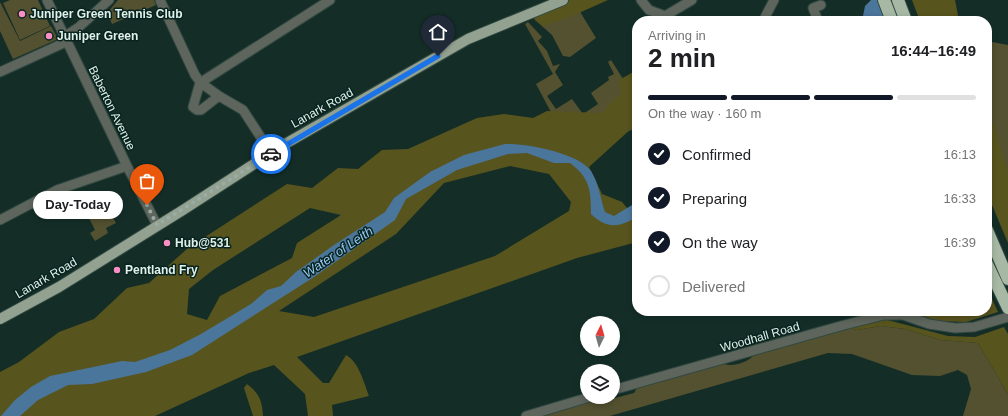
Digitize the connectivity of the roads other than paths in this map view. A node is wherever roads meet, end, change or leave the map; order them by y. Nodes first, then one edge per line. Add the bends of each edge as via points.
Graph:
1 (47, 0) edge
2 (110, 0) edge
3 (160, 0) edge
4 (330, 0) edge
5 (563, 0) edge
6 (641, 0) edge
7 (692, 0) edge
8 (774, 0) edge
9 (884, 0) edge
10 (898, 0) edge
11 (677, 4) edge
12 (822, 5) dead end
13 (766, 16) edge
14 (816, 16) edge
15 (890, 16) edge
16 (904, 16) edge
17 (65, 39) junction
18 (0, 72) edge
19 (202, 83) junction
20 (219, 96) junction
21 (271, 153) junction
22 (127, 166) junction
23 (0, 220) edge
24 (157, 225) junction
25 (992, 242) edge
26 (992, 275) edge
27 (1008, 279) edge
28 (1008, 311) edge
29 (884, 316) edge
30 (906, 316) edge
31 (0, 319) edge
32 (620, 388) edge
33 (580, 400) edge
34 (526, 416) edge

1 - 17 street, Baberton Avenue
2 - 17 street
3 - 19 street via 195,75
4 - 19 street
5 - 21 main road, Lanark Road via 468,39
6 - 11 street via 649,10 665,16
7 - 11 street
8 - 13 street
9 - 15 highway
10 - 16 highway
12 - 14 street via 813,8
17 - 18 street
17 - 22 street, Baberton Avenue
19 - 20 street
19 - 20 street via 193,102 194,109 201,110
20 - 21 street via 243,110
21 - 24 main road, Lanark Road
22 - 23 street via 57,190
22 - 24 street, Baberton Avenue
24 - 31 main road, Lanark Road via 59,287
25 - 27 highway
26 - 28 highway
28 - 30 street, Woodhall Road via 974,327 954,328 929,324
29 - 32 street, Woodhall Road
33 - 34 street

